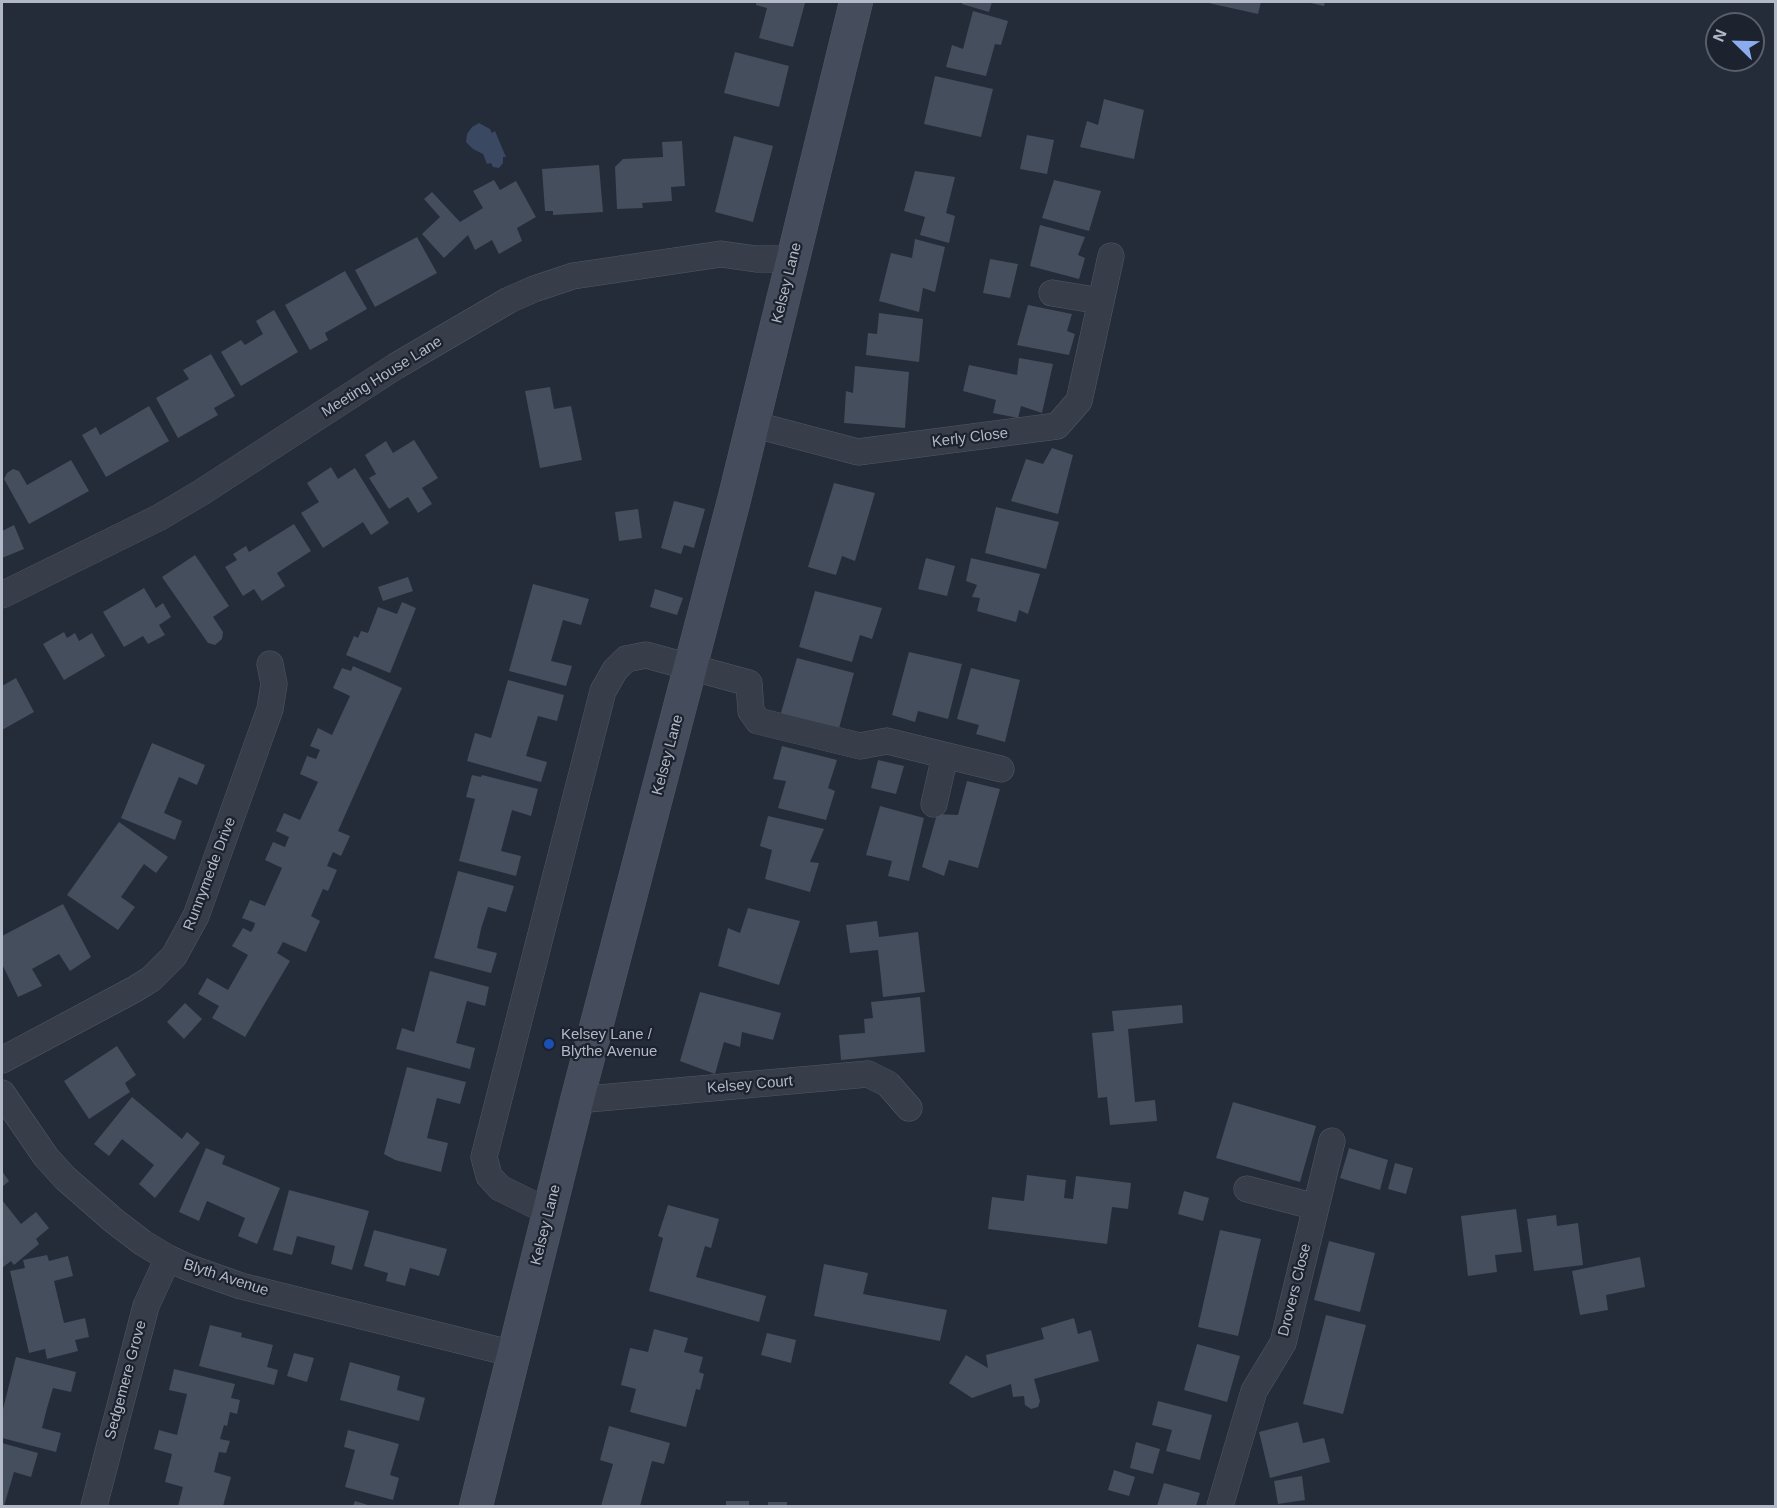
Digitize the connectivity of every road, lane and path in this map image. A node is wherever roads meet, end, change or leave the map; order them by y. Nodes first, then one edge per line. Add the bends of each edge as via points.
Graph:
1 (856, 2) edge
2 (1111, 256) dead end
3 (793, 259) junction
4 (1052, 292) dead end
5 (1101, 301) junction
6 (752, 424) junction
7 (2, 595) edge
8 (270, 664) dead end
9 (691, 669) junction
10 (945, 756) junction
11 (1000, 769) dead end
12 (934, 804) dead end
13 (2, 1060) edge
14 (2, 1093) edge
15 (577, 1100) junction
16 (909, 1108) dead end
17 (1332, 1141) dead end
18 (1247, 1190) dead end
19 (1316, 1207) junction
20 (549, 1212) junction
21 (168, 1258) junction
22 (514, 1354) junction
23 (94, 1506) edge
24 (476, 1506) edge
25 (1221, 1506) edge

1 - 3 main road, Kelsey Lane
2 - 5 street, Kerly Close
3 - 6 main road, Kelsey Lane
3 - 7 street, Meeting House Lane via 721,254 573,276 534,289 396,366 160,517
4 - 5 street
5 - 6 street, Kerly Close via 1078,401 1057,426 858,452
6 - 9 main road, Kelsey Lane
8 - 13 street, Runnymede Drive via 274,684 270,709 196,916 174,956 135,989
9 - 10 street via 749,683 751,711 758,721 860,746 887,741
9 - 15 main road, Kelsey Lane
9 - 20 street via 646,655 626,659 603,692 484,1157 489,1176 500,1188
10 - 11 street
10 - 12 street
14 - 21 street, Blyth Avenue via 65,1178 113,1220
15 - 16 street, Kelsey Court via 867,1074 888,1084
15 - 20 main road, Kelsey Lane
17 - 19 street, Drovers Close
18 - 19 street
19 - 25 street, Drovers Close via 1283,1343 1254,1391
20 - 22 main road, Kelsey Lane
21 - 22 street, Blyth Avenue via 241,1286
21 - 23 street, Sedgemere Grove via 146,1306
22 - 24 main road, Kelsey Lane

